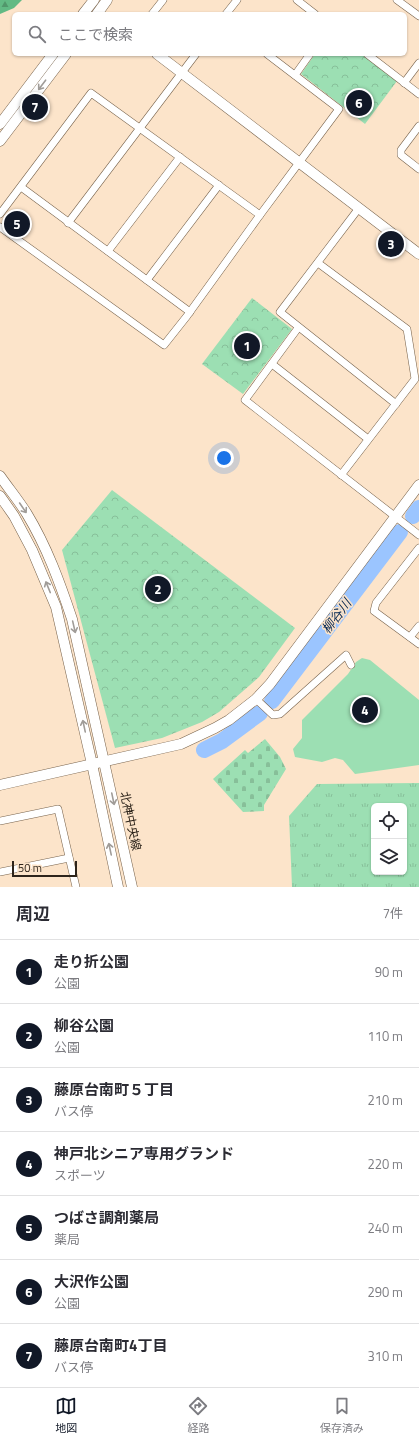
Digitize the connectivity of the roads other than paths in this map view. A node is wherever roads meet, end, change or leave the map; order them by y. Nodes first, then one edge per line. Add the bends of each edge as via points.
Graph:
1 (107, 0) edge
2 (163, 0) edge
3 (237, 0) edge
4 (297, 0) edge
5 (397, 0) edge
6 (92, 2) edge
7 (84, 12) edge
8 (99, 12) edge
9 (101, 12) edge
10 (154, 12) edge
11 (228, 12) edge
12 (312, 12) edge
13 (419, 16) edge
14 (51, 56) edge
15 (64, 56) edge
16 (160, 56) edge
17 (195, 56) edge
18 (270, 56) edge
19 (309, 56) edge
20 (370, 56) edge
21 (419, 63) edge
22 (182, 73) junction
23 (295, 75) junction
24 (404, 83) junction
25 (419, 94) edge
26 (0, 124) edge
27 (419, 126) edge
28 (140, 128) junction
29 (0, 140) edge
30 (180, 156) junction
31 (299, 162) junction
32 (419, 169) edge
33 (219, 185) junction
34 (21, 187) junction
35 (359, 208) junction
36 (0, 214) edge
37 (260, 216) junction
38 (68, 223) junction
39 (0, 227) edge
40 (108, 251) junction
41 (419, 254) edge
42 (318, 263) junction
43 (147, 280) junction
44 (190, 312) junction
45 (298, 328) junction
46 (272, 364) junction
47 (396, 404) junction
48 (368, 439) junction
49 (341, 475) junction
50 (0, 476) edge
51 (419, 485) edge
52 (0, 496) edge
53 (395, 517) junction
54 (419, 534) edge
55 (419, 548) edge
56 (419, 626) edge
57 (410, 637) junction
58 (419, 644) edge
59 (351, 665) dead end
60 (256, 699) junction
61 (104, 761) junction
62 (92, 764) junction
63 (0, 785) edge
64 (0, 820) edge
65 (69, 858) junction
66 (0, 872) edge
67 (76, 887) edge
68 (118, 887) edge
69 (132, 887) edge

1 - 9 street
2 - 10 street
3 - 11 street
4 - 12 street
5 - 13 street
6 - 7 street
6 - 8 street
14 - 26 street
15 -> 29 street
16 - 22 street
17 - 22 street
18 - 23 street
19 - 23 street
20 - 24 street
21 - 24 street
22 - 28 street
22 - 31 street
23 - 31 street via 339,109
24 - 25 street
27 - 32 street via 401,150 401,155
28 - 30 street
28 - 34 street via 91,93
28 - 38 street
30 - 33 street
30 - 40 street
31 - 35 street
31 - 37 street
33 - 37 street
33 - 43 street
34 - 36 street
34 - 38 street
35 - 41 street
35 - 42 street
37 - 44 street
38 - 40 street
39 - 44 street via 164,345
40 - 43 street
42 - 45 street via 280,312
42 - 47 street via 408,330 415,379
43 - 44 street
45 - 46 street
45 - 47 street
46 - 48 street
46 - 49 street via 245,400
47 - 48 street
48 - 49 street
49 - 53 street
50 -> 61 street, 北神中央線 via 27,514 57,576 72,619
51 - 53 street
62 -> 52 street via 56,607 32,550
53 - 54 street
53 - 60 street
55 - 57 street via 376,604 374,611
56 - 57 street
57 - 58 street
59 - 60 street via 346,656 280,714 273,715
60 - 61 street via 229,720 181,744
61 - 62 street
61 -> 69 street, 北神中央線
62 - 63 street
68 -> 62 street
64 - 65 street via 58,809
65 - 66 street
65 - 67 street

